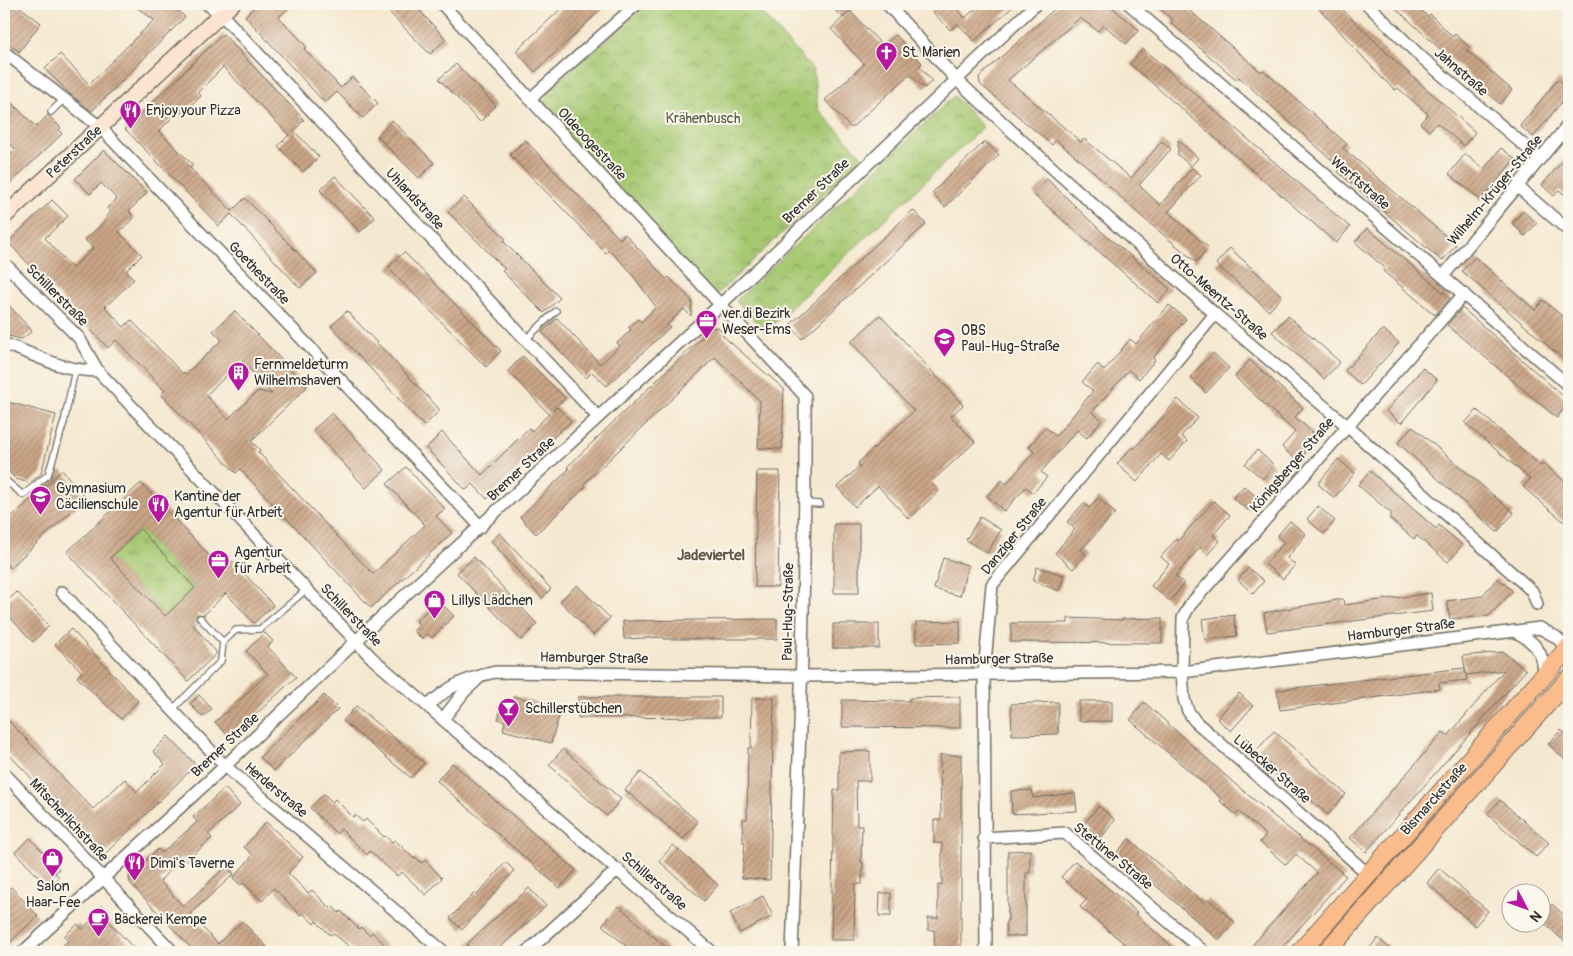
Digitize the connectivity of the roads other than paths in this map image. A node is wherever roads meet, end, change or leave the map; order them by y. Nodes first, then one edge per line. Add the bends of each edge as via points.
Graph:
1 (207, 4) edge
2 (637, 4) edge
3 (887, 4) edge
4 (1036, 4) edge
5 (1129, 4) edge
6 (1367, 4) edge
7 (446, 5) edge
8 (226, 9) edge
9 (4, 52) edge
10 (955, 78) junction
11 (64, 98) junction
12 (530, 99) junction
13 (51, 112) dead end
14 (100, 127) junction
15 (1568, 129) edge
16 (1540, 159) junction
17 (1517, 186) junction
18 (4, 218) edge
19 (1569, 231) edge
20 (4, 263) edge
21 (1444, 275) junction
22 (1464, 294) junction
23 (720, 305) junction
24 (556, 311) dead end
25 (1215, 314) junction
26 (525, 340) junction
27 (4, 344) edge
28 (75, 370) junction
29 (98, 371) junction
30 (1569, 386) edge
31 (598, 418) junction
32 (1346, 425) junction
33 (4, 479) edge
34 (806, 503) junction
35 (820, 504) dead end
36 (481, 527) junction
37 (306, 590) junction
38 (62, 592) dead end
39 (1537, 604) dead end
40 (200, 618) dead end
41 (1514, 631) junction
42 (222, 642) junction
43 (355, 642) junction
44 (1569, 648) edge
45 (1182, 672) junction
46 (984, 674) junction
47 (483, 675) junction
48 (1544, 675) junction
49 (802, 676) junction
50 (1568, 678) edge
51 (428, 706) junction
52 (172, 710) junction
53 (444, 719) junction
54 (225, 766) junction
55 (4, 773) edge
56 (984, 838) junction
57 (618, 869) junction
58 (1368, 874) junction
59 (104, 878) junction
60 (23, 952) edge
61 (173, 952) edge
62 (444, 952) edge
63 (527, 952) edge
64 (712, 952) edge
65 (792, 952) edge
66 (986, 952) edge
67 (1204, 952) edge
68 (1300, 952) edge
69 (1326, 952) edge

1 - 8 street, Uhlandstraße
2 - 12 street
3 - 10 street, Otto-Meentz-Straße
4 - 10 street, Bremer Straße
5 - 21 street, Werftstraße
6 - 16 street, Jahnstraße via 1420,56
7 - 12 street, Oldeoogestraße
8 - 14 main road, Peterstraße
8 - 26 street, Uhlandstraße
9 - 11 street, Goethestraße
10 - 23 street, Bremer Straße
10 - 25 street, Otto-Meentz-Straße
11 - 13 lane
11 - 14 street, Goethestraße
12 - 23 street, Oldeoogestraße
14 - 18 main road, Peterstraße
14 - 36 street, Goethestraße
15 - 16 street, Wilhelm-Krüger-Straße
16 - 17 street, Wilhelm-Krüger-Straße
17 - 19 street
17 - 21 street, Wilhelm-Krüger-Straße
20 - 29 street, Schillerstraße via 78,338
21 - 22 street, Werftstraße
22 - 30 street, Werftstraße
22 - 32 street, Königsberger Straße
23 - 31 street, Bremer Straße
23 - 34 street, Paul-Hug-Straße via 805,396
24 - 26 lane
25 - 32 street, Otto-Meentz-Straße
25 - 46 street, Danziger Straße via 992,585
26 - 31 street, Uhlandstraße
27 - 28 street via 48,364
28 - 29 street
28 - 33 lane via 48,476 24,495
29 - 37 street, Schillerstraße
31 - 36 street, Bremer Straße
32 - 39 street, Otto-Meentz-Straße via 1532,591
32 - 45 street, Königsberger Straße via 1182,618
34 - 35 lane
34 - 49 street, Paul-Hug-Straße
36 - 43 street, Bremer Straße
37 - 42 lane via 260,629 236,630
37 - 43 street, Schillerstraße
38 - 52 street, Herderstraße
40 - 42 lane
41 - 44 street, Hamburger Straße via 1540,628
41 - 45 street, Hamburger Straße
41 - 48 street via 1539,649
42 - 52 lane via 222,661
43 - 51 street, Schillerstraße
43 - 54 street, Bremer Straße
44 - 48 main road, Bismarckstraße
45 - 46 street, Hamburger Straße
45 - 58 street, Lübecker Straße via 1184,699 1195,721
46 - 49 street, Hamburger Straße
46 - 56 street, Danziger Straße
47 - 49 street, Hamburger Straße via 495,672
47 - 51 street, Hamburger Straße via 457,683
47 - 53 street via 464,692
48 - 58 main road, Bismarckstraße
49 - 65 street, Paul-Hug-Straße
50 - 69 main road, Bismarckstraße
51 - 53 street, Schillerstraße
52 - 54 street, Herderstraße
53 - 57 street, Schillerstraße
54 - 59 street, Bremer Straße
54 - 62 street, Herderstraße
55 - 59 street, Mitscherlichstraße
56 - 66 street, Danziger Straße
56 - 67 street, Stettiner Straße via 1064,833
57 - 63 street
57 - 64 street, Schillerstraße
58 - 68 main road, Bismarckstraße
59 - 60 street, Bremer Straße
59 - 61 street, Mitscherlichstraße

